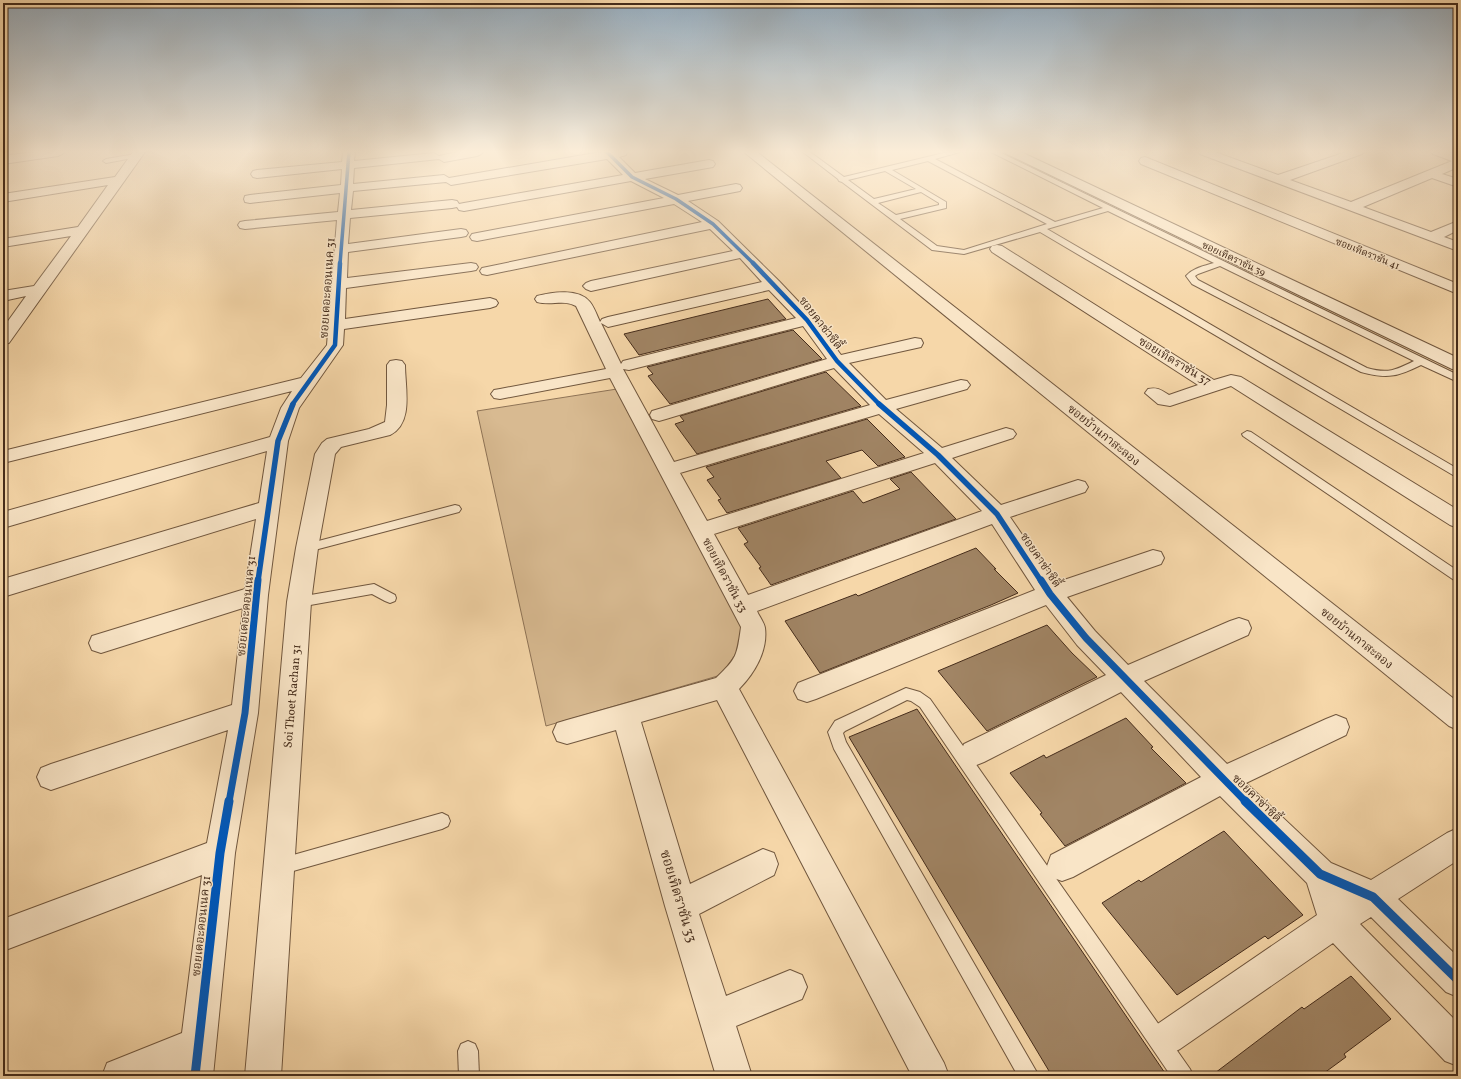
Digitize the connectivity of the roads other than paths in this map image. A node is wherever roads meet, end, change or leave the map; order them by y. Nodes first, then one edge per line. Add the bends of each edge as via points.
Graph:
1 (102, 202) edge
2 (345, 202) edge
3 (475, 202) edge
4 (658, 202) edge
5 (681, 202) edge
6 (813, 202) edge
7 (872, 202) edge
8 (942, 202) edge
9 (1011, 202) edge
10 (1098, 202) edge
11 (1117, 202) edge
12 (1246, 202) edge
13 (1338, 202) edge
14 (1362, 202) edge
15 (1351, 207) junction
16 (1110, 208) junction
17 (344, 215) junction
18 (894, 218) junction
19 (713, 224) junction
20 (245, 225) dead end
21 (1054, 225) junction
22 (1458, 225) edge
23 (1041, 229) junction
24 (83, 230) junction
25 (461, 234) dead end
26 (477, 237) dead end
27 (1432, 237) junction
28 (3, 243) edge
29 (1458, 247) edge
30 (341, 249) junction
31 (997, 249) dead end
32 (743, 253) junction
33 (1221, 263) junction
34 (471, 267) dead end
35 (487, 270) dead end
36 (339, 284) junction
37 (774, 284) junction
38 (591, 286) dead end
39 (1458, 289) edge
40 (40, 290) junction
41 (3, 296) edge
42 (543, 299) dead end
43 (490, 303) dead end
44 (808, 320) junction
45 (608, 322) dead end
46 (337, 325) junction
47 (3, 339) edge
48 (915, 343) dead end
49 (837, 361) junction
50 (1421, 361) junction
51 (396, 365) dead end
52 (1458, 365) edge
53 (623, 369) junction
54 (1458, 379) edge
55 (307, 382) junction
56 (961, 385) dead end
57 (1212, 386) junction
58 (1154, 393) dead end
59 (500, 394) dead end
60 (882, 406) junction
61 (659, 415) dead end
62 (1006, 434) dead end
63 (1247, 434) dead end
64 (278, 441) junction
65 (938, 455) junction
66 (3, 457) edge
67 (681, 467) dead end
68 (1458, 474) edge
69 (1078, 487) dead end
70 (268, 508) junction
71 (455, 509) dead end
72 (997, 514) junction
73 (3, 520) edge
74 (1458, 520) edge
75 (714, 527) dead end
76 (307, 548) junction
77 (1153, 558) dead end
78 (1458, 576) edge
79 (3, 588) edge
80 (1050, 594) junction
81 (256, 596) junction
82 (390, 598) dead end
83 (299, 602) junction
84 (756, 602) dead end
85 (1240, 628) dead end
86 (101, 643) dead end
87 (1125, 678) junction
88 (724, 687) junction
89 (807, 691) dead end
90 (245, 713) junction
91 (626, 716) junction
92 (1458, 718) edge
93 (1336, 727) dead end
94 (567, 732) dead end
95 (974, 753) dead end
96 (51, 777) dead end
97 (1224, 780) junction
98 (442, 821) dead end
99 (1458, 843) edge
100 (220, 853) junction
101 (763, 864) dead end
102 (1062, 866) dead end
103 (278, 867) junction
104 (1320, 874) junction
105 (1373, 898) junction
106 (681, 906) junction
107 (1335, 922) junction
108 (3, 935) edge
109 (1458, 980) edge
110 (790, 987) dead end
111 (716, 1017) junction
112 (1168, 1037) dead end
113 (1458, 1048) edge
114 (468, 1052) dead end
115 (197, 1060) edge
116 (120, 1076) edge
117 (263, 1076) edge
118 (469, 1076) edge
119 (734, 1076) edge
120 (931, 1076) edge
121 (1029, 1076) edge
122 (1183, 1076) edge

1 - 24 street
2 - 17 street, ซอยเดอะคอนเนค 31
3 - 17 street
4 - 26 street
5 - 19 street, ซอยคาซ่าซิตี้
6 - 92 street, ซอยบ้านกาสะลอง
7 - 18 lane
8 - 18 lane via 943,206
9 - 21 lane
10 - 16 lane
11 - 52 street, ซอยเทิดราชัน 39
12 - 39 street, ซอยเทิดราชัน 41
13 - 15 street
14 - 15 street
15 - 27 street
16 - 21 lane
16 - 33 lane
17 - 20 street
17 - 30 street, ซอยเดอะคอนเนค 31
18 - 23 lane via 935,248 964,252
19 - 32 street, ซอยคาซ่าซิตี้
19 - 35 street
21 - 23 lane
22 - 27 street
23 - 68 lane
24 - 28 street
24 - 40 street
25 - 30 street
27 - 29 street
30 - 36 street, ซอยเดอะคอนเนค 31
31 - 57 street, ซอยเทิดราชัน 37
32 - 37 street, ซอยคาซ่าซิตี้
32 - 38 street
33 - 50 lane
33 - 50 lane via 1190,276 1195,282 1364,370 1380,375 1394,375
34 - 36 street
36 - 46 street, ซอยเดอะคอนเนค 31
37 - 44 street, ซอยคาซ่าซิตี้
37 - 45 street
40 - 41 street
40 - 47 street
42 - 53 street, ซอยเทิดราชัน 33 via 571,297 583,303
43 - 46 street
44 - 49 street, ซอยคาซ่าซิตี้
44 - 53 street
46 - 55 street, ซอยเดอะคอนเนค 31 via 335,345
48 - 49 street
49 - 60 street, ซอยคาซ่าซิตี้
49 - 61 street
50 - 54 lane
51 - 76 street, Soi Thoet Rachan 31 via 394,424 377,434 334,443 325,454
53 - 59 street
53 - 88 street, ซอยเทิดราชัน 33 via 668,470 753,627 750,654 739,672
55 - 64 street, ซอยเดอะคอนเนค 31 via 290,408
55 - 66 street
56 - 60 street
57 - 58 street via 1170,401
57 - 74 street, ซอยเทิดราชัน 37 via 1235,381
60 - 65 street, ซอยคาซ่าซิตี้
60 - 67 street
62 - 65 street
63 - 78 lane
64 - 70 street, ซอยเดอะคอนเนค 31
64 - 73 street
65 - 72 street, ซอยคาซ่าซิตี้
65 - 75 street
69 - 72 street
70 - 79 street
70 - 81 street, ซอยเดอะคอนเนค 31
71 - 76 lane
72 - 80 street, ซอยคาซ่าซิตี้
72 - 84 street
76 - 83 street, Soi Thoet Rachan 31
77 - 80 street
80 - 87 street, ซอยคาซ่าซิตี้ via 1086,638
80 - 89 street
81 - 86 street
81 - 90 street, ซอยเดอะคอนเนค 31
82 - 83 lane via 374,589
83 - 103 street, Soi Thoet Rachan 31
85 - 87 street
87 - 95 street
87 - 97 street, ซอยคาซ่าซิตี้
88 - 91 street, ซอยเทิดราชัน 33
88 - 120 street
90 - 96 street
90 - 100 street, ซอยเดอะคอนเนค 31
91 - 94 street, ซอยเทิดราชัน 33
91 - 106 street, ซอยเทิดราชัน 33
93 - 97 street
97 - 102 street
97 - 104 street, ซอยคาซ่าซิตี้
98 - 103 lane
99 - 105 street
100 - 108 street
100 - 115 street, ซอยเดอะคอนเนค 31
101 - 106 street
103 - 117 street, Soi Thoet Rachan 31
104 - 105 street, ซอยคาซ่าซิตี้
104 - 107 street, ซอยคาซ่าซิตี้
105 - 107 street
105 - 109 street, ซอยคาซ่าซิตี้
106 - 111 street, ซอยเทิดราชัน 33
107 - 112 street
107 - 113 street, ซอยคาซ่าซิตี้
110 - 111 street
111 - 119 street, ซอยเทิดราชัน 33
114 - 118 lane
115 - 116 street
121 - 122 lane via 839,744 835,732 840,726 906,694 915,696 925,703

